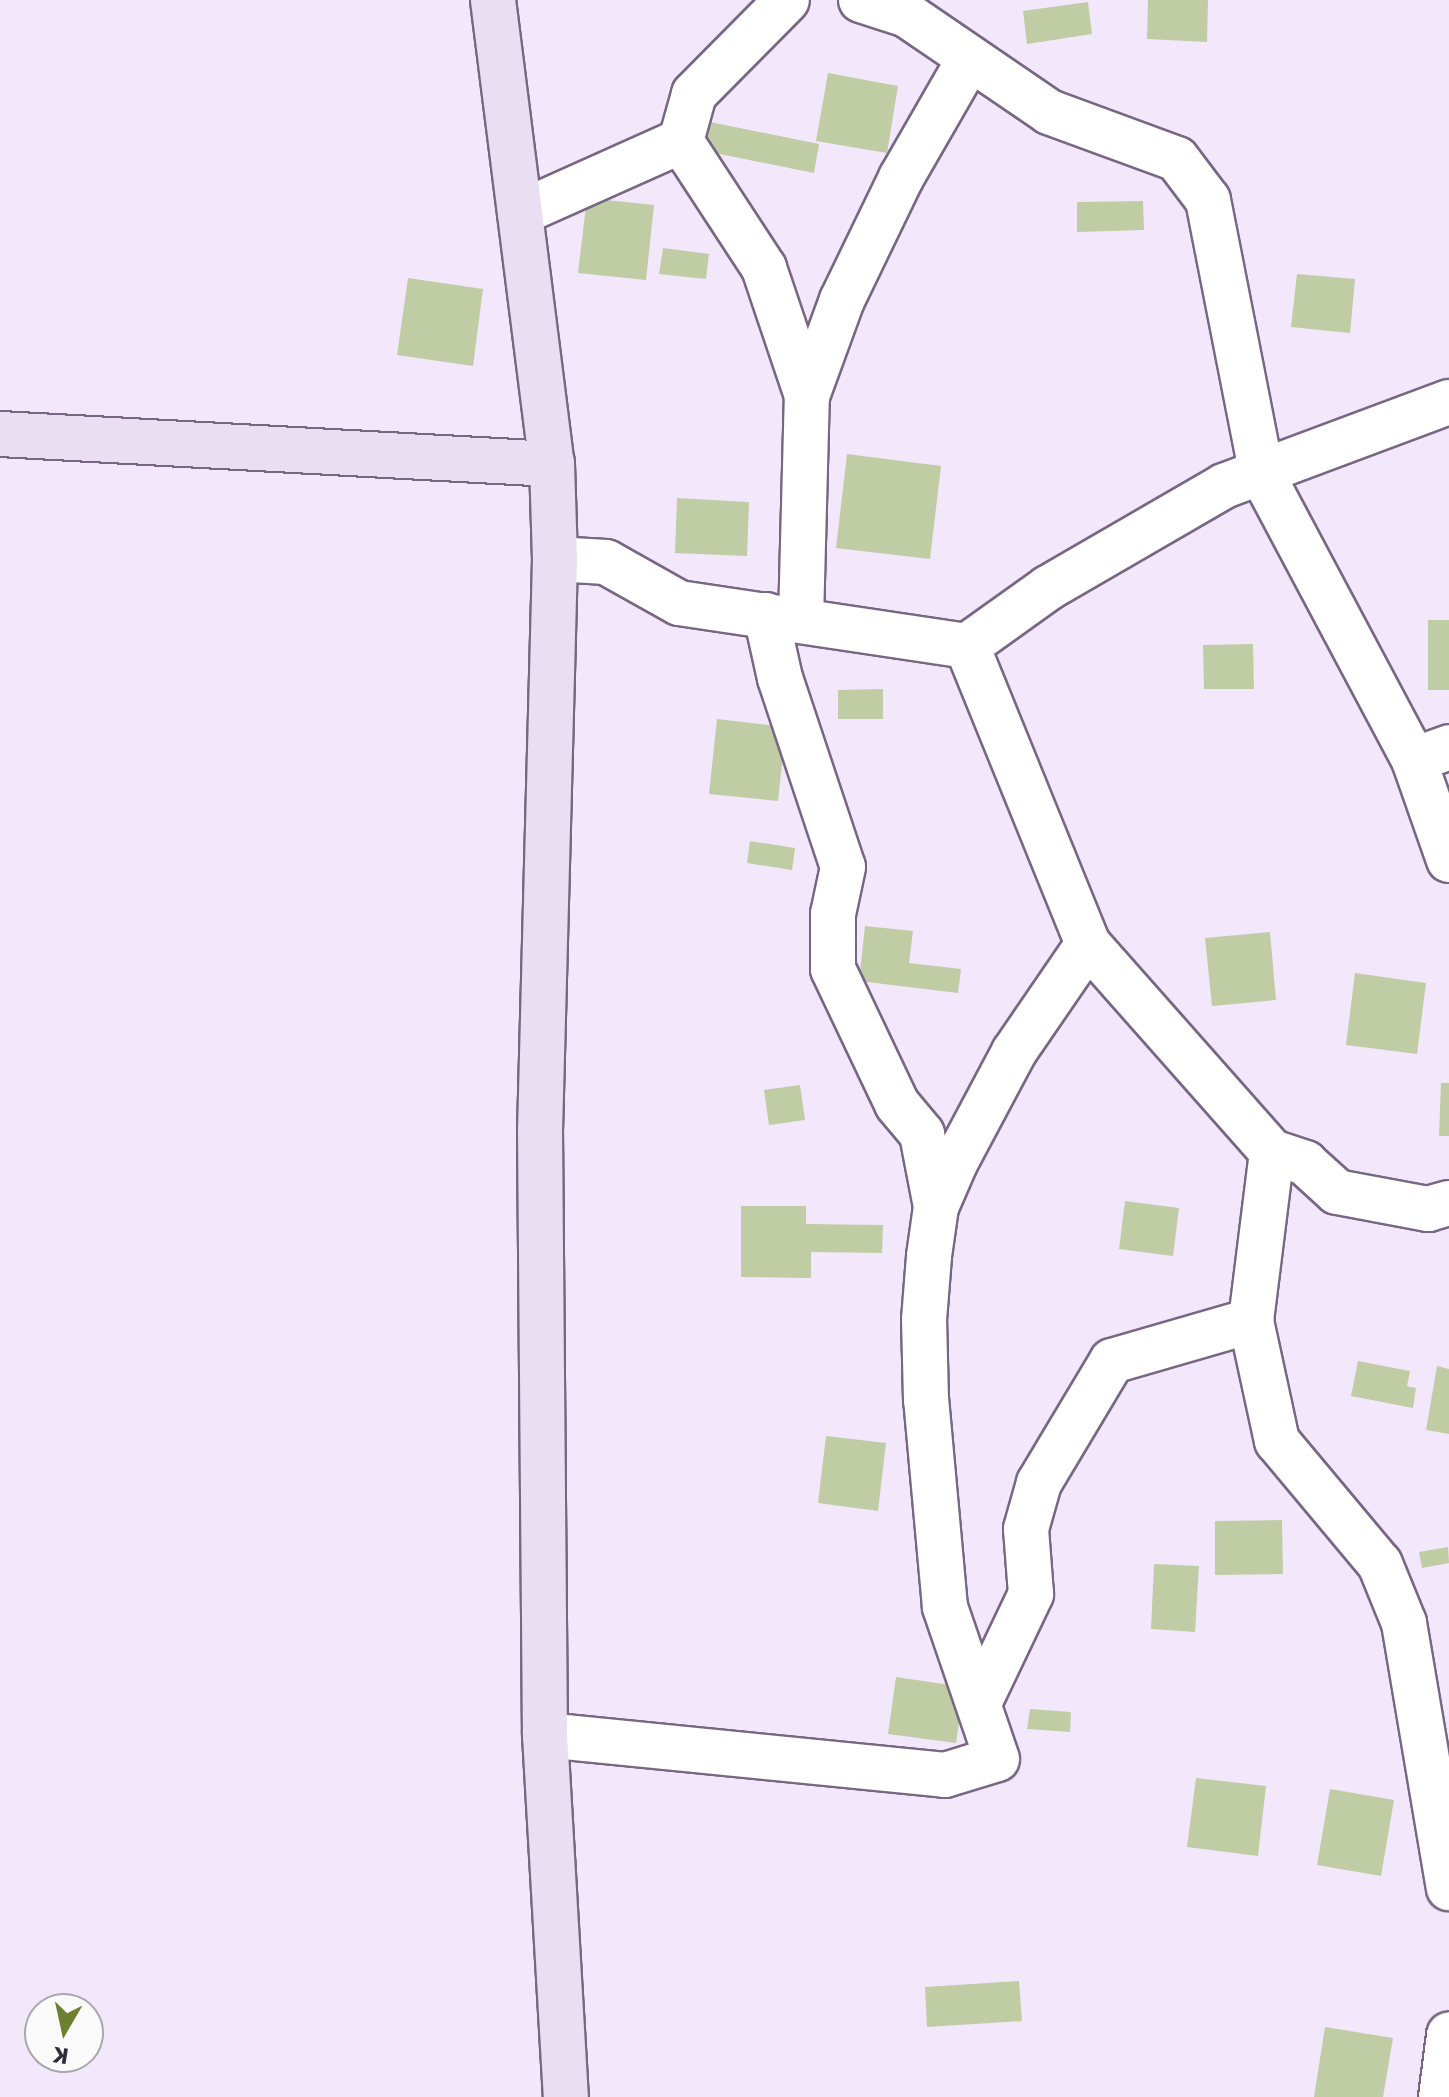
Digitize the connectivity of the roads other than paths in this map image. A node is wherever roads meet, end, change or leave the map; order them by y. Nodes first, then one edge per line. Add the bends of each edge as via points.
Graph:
1 (493, 0) edge
2 (787, 0) edge
3 (861, 0) edge
4 (970, 58) junction
5 (681, 141) junction
6 (520, 213) junction
7 (807, 396) junction
8 (1449, 402) edge
9 (0, 434) edge
10 (552, 464) junction
11 (1262, 474) junction
12 (555, 559) junction
13 (784, 618) junction
14 (967, 646) junction
15 (1431, 753) edge
16 (1449, 860) edge
17 (1088, 944) junction
18 (1272, 1152) junction
19 (1449, 1203) edge
20 (936, 1207) junction
21 (1251, 1321) junction
22 (980, 1701) junction
23 (545, 1735) junction
24 (1449, 1888) edge
25 (1449, 2035) edge
26 (566, 2097) edge
27 (1441, 2097) edge

1 - 6 street
2 - 5 street via 694,94
3 - 4 street via 907,15
4 - 7 street via 901,178 849,286
4 - 11 street via 1049,112 1177,159 1208,200
5 - 6 street
5 - 7 street via 764,268
6 - 10 street
7 - 13 street
8 - 11 street
9 - 10 street
10 - 12 street
11 - 14 street via 1224,486 1062,580
11 - 15 street
12 - 13 street via 606,562 679,603
12 - 23 street via 540,1130
13 - 14 street
13 - 20 street via 780,678 843,867 833,914 833,969 897,1104 922,1134
14 - 17 street
15 - 16 street
17 - 18 street
17 - 20 street via 1014,1052
18 - 19 street via 1305,1163 1337,1192 1428,1209
18 - 21 street
20 - 22 street via 924,1320 926,1400 945,1607
21 - 22 street via 1112,1361 1039,1483 1026,1529 1031,1594
21 - 24 street via 1277,1441 1380,1564 1404,1623
22 - 23 street via 997,1759 945,1775
23 - 26 street
25 - 27 street

